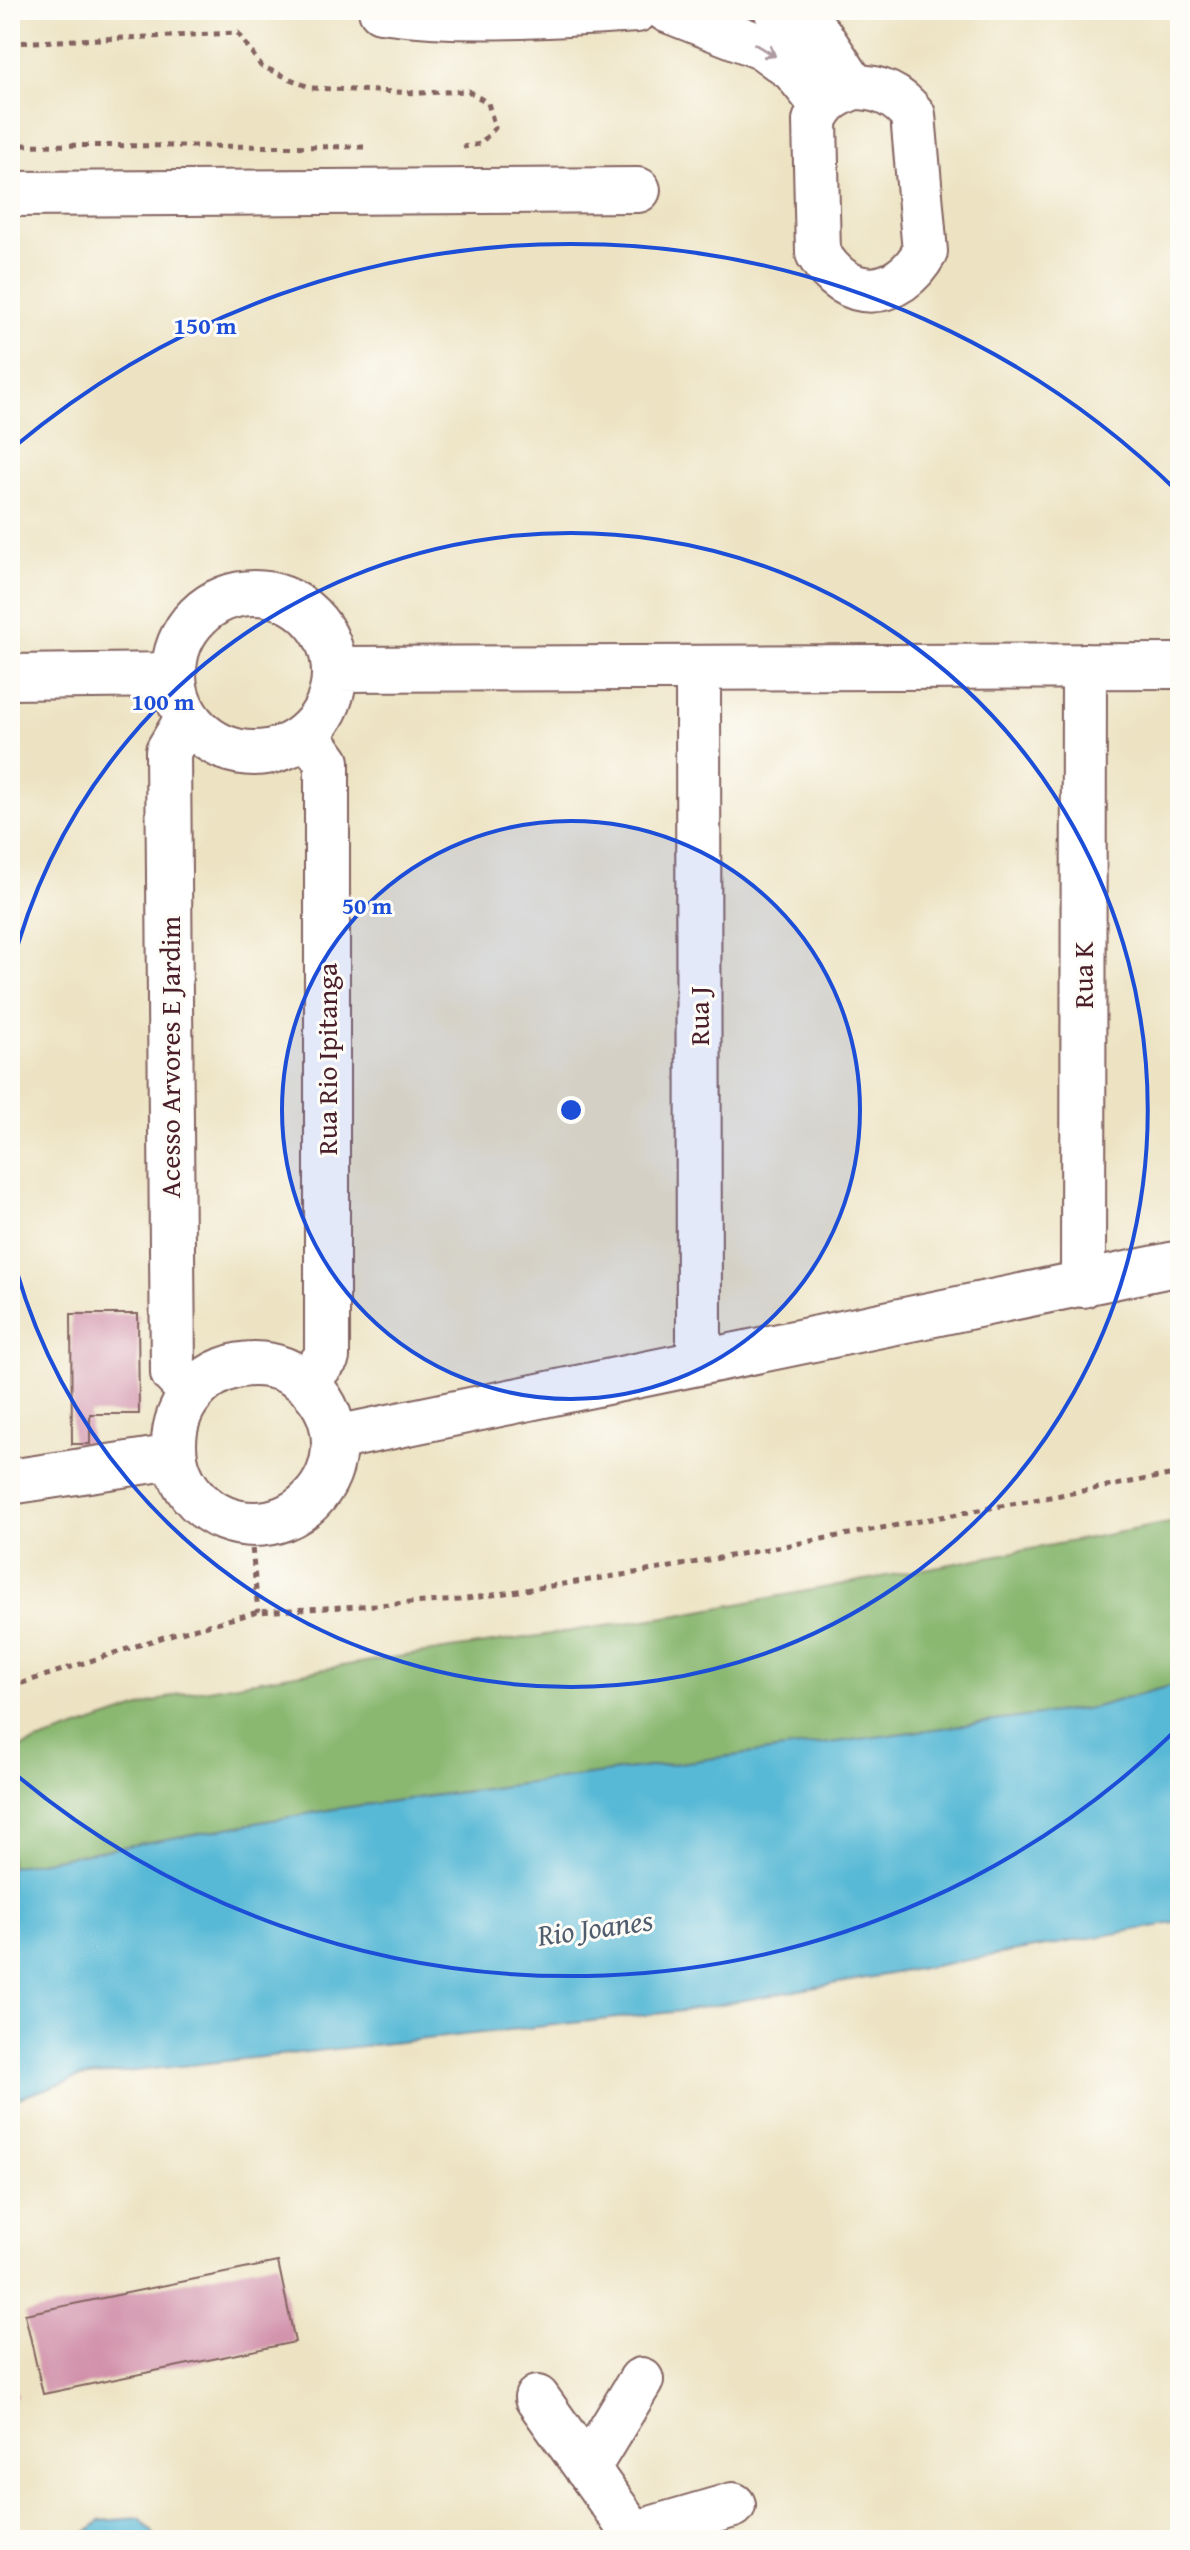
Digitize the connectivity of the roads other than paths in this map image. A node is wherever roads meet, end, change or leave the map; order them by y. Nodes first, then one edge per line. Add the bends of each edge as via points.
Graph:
1 (381, 10) edge
2 (637, 10) edge
3 (667, 10) edge
4 (776, 10) edge
5 (638, 190) dead end
6 (10, 194) edge
7 (1084, 666) junction
8 (1180, 666) edge
9 (698, 668) junction
10 (334, 669) junction
11 (174, 675) junction
12 (10, 677) edge
13 (187, 719) junction
14 (307, 735) junction
15 (1180, 1263) edge
16 (1083, 1285) junction
17 (699, 1363) junction
18 (306, 1382) junction
19 (192, 1393) junction
20 (336, 1438) junction
21 (174, 1457) junction
22 (10, 1482) edge
23 (641, 2380) dead end
24 (537, 2398) dead end
25 (587, 2469) junction
26 (733, 2505) dead end
27 (635, 2537) edge

1 - 2 street via 417,15
3 -> 4 street via 764,48 838,96 819,34
5 - 6 street
7 - 8 street
7 - 9 street
7 - 16 street, Rua K
9 - 10 street
9 - 17 street, Rua J
10 - 11 street via 327,639 308,614 282,598 252,592 222,599 197,616 180,641
10 - 14 street via 327,707
11 - 12 street
11 - 13 street
13 - 14 street via 211,742 244,754 277,751
13 - 19 street, Acesso Arvores E Jardim via 168,751 168,767 173,1373
14 - 18 street, Rua Rio Ipitanga via 327,762 327,1357
15 - 16 street
16 - 17 street
17 - 20 street
18 - 19 street via 280,1367 252,1363 224,1368
18 - 20 street via 325,1407
19 - 21 street via 182,1406
20 - 21 street via 333,1463 321,1489 303,1509 277,1522 250,1525 222,1519 198,1503 182,1481
21 - 22 street
23 - 25 street
24 - 25 street
25 - 27 street
26 - 27 street

